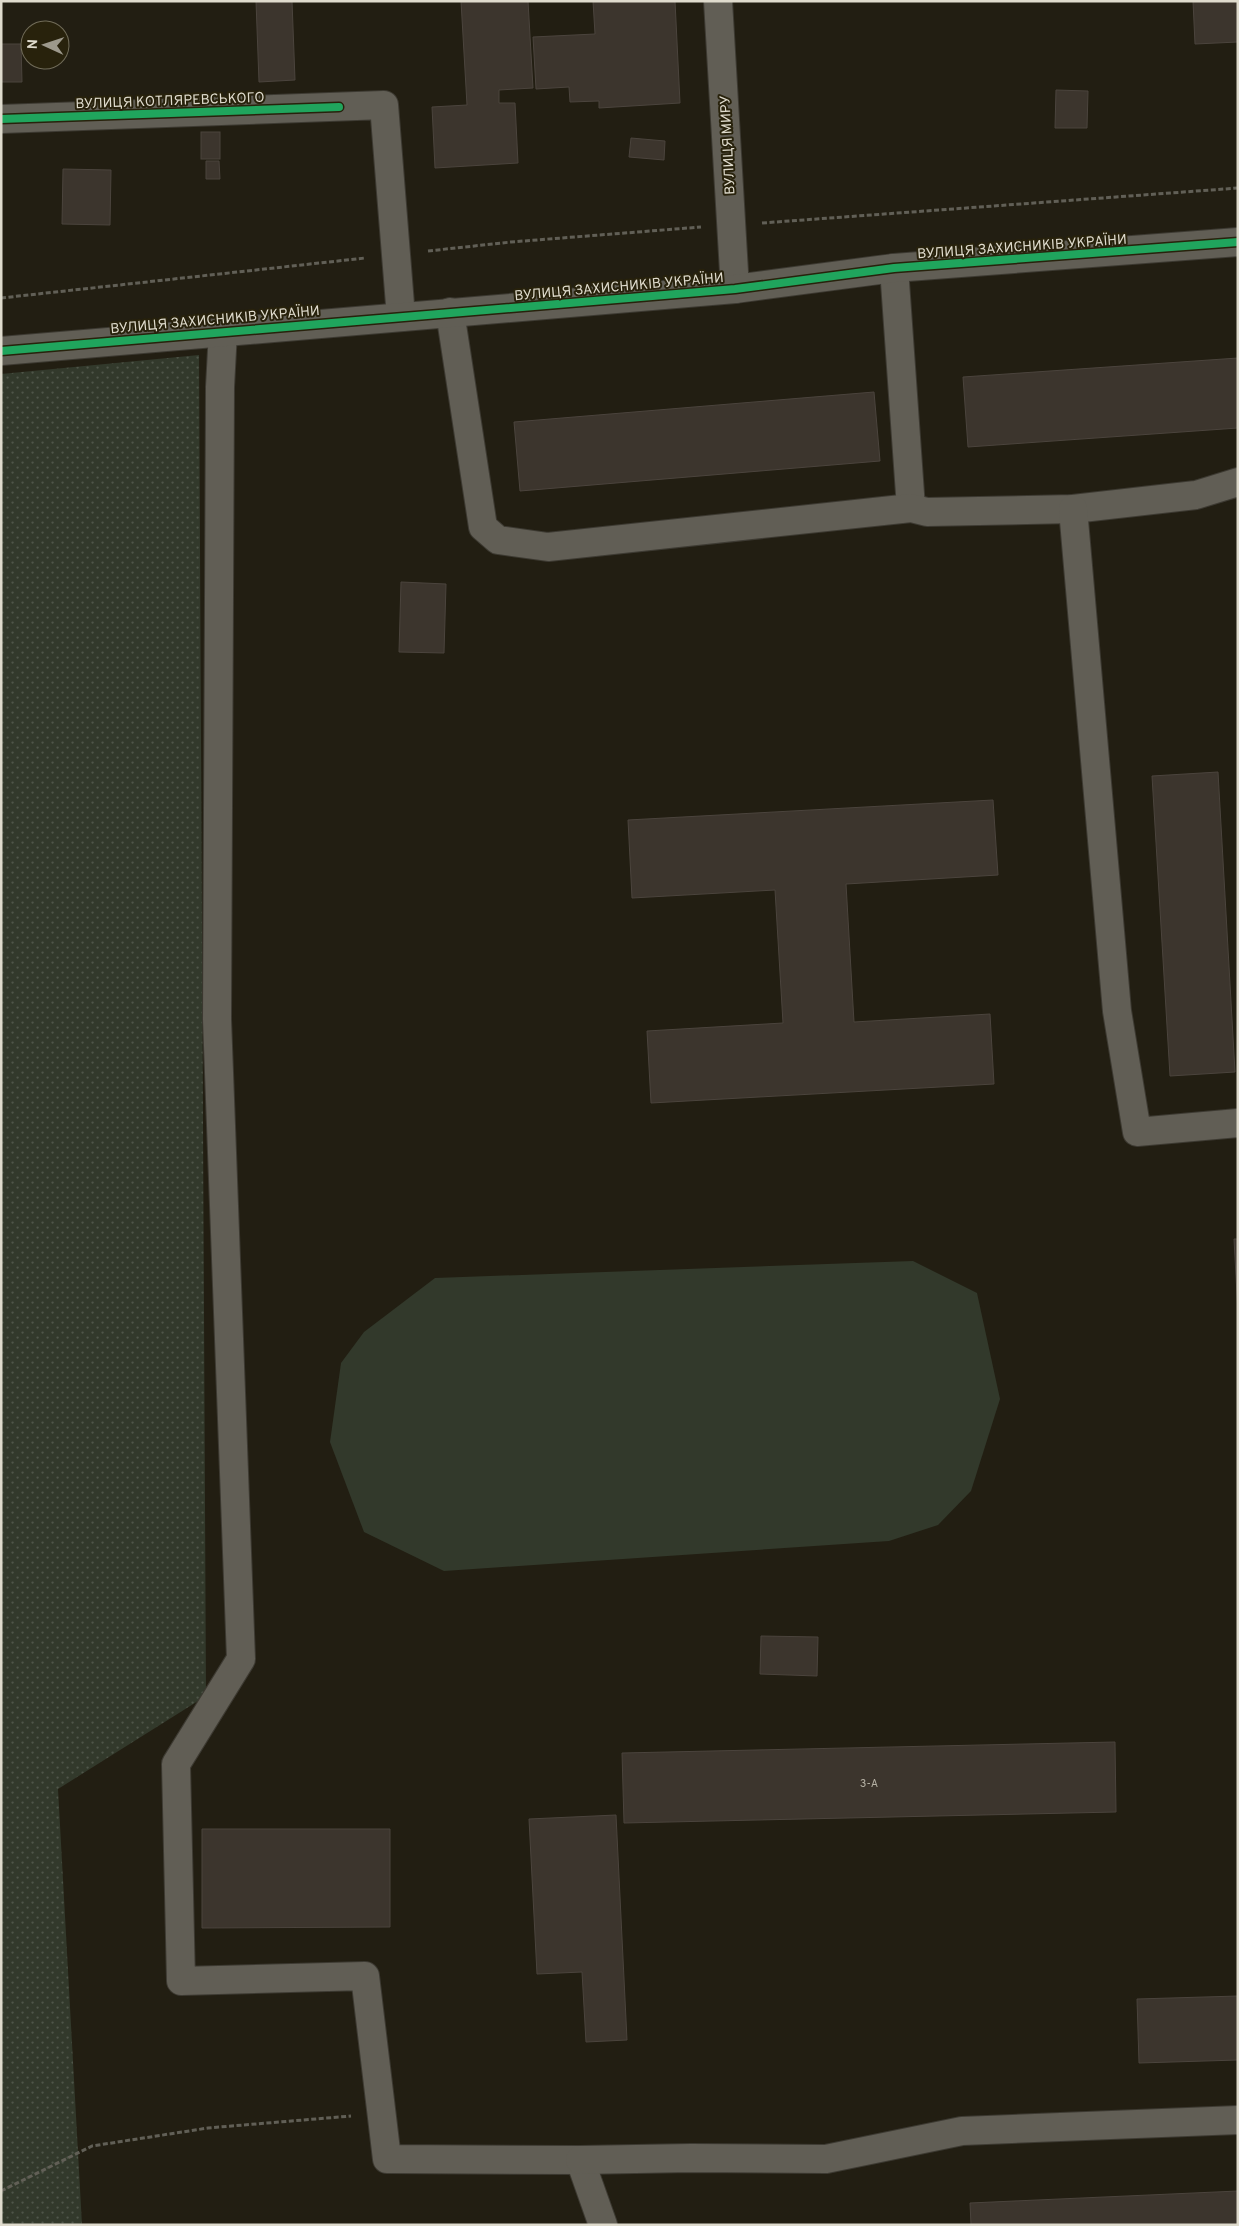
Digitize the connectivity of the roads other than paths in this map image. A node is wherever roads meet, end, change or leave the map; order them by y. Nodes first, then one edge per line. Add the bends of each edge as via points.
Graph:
1 (718, 1) edge
2 (1, 118) edge
3 (1238, 242) edge
4 (894, 268) junction
5 (736, 289) junction
6 (450, 312) junction
7 (401, 317) junction
8 (223, 331) junction
9 (1, 351) edge
10 (1238, 482) edge
11 (911, 508) junction
12 (1073, 509) junction
13 (1238, 1123) edge
14 (1238, 2120) edge
15 (580, 2160) junction
16 (603, 2225) edge

1 - 5 street, ВУЛИЦЯ МИРУ
2 - 7 street, ВУЛИЦЯ КОТЛЯРЕВСЬКОГО via 384,105
3 - 4 street, ВУЛИЦЯ ЗАХИСНИКІВ УКРАЇНИ
4 - 5 street, ВУЛИЦЯ ЗАХИСНИКІВ УКРАЇНИ
4 - 11 street
5 - 6 street, ВУЛИЦЯ ЗАХИСНИКІВ УКРАЇНИ
6 - 7 street, ВУЛИЦЯ ЗАХИСНИКІВ УКРАЇНИ
6 - 11 street via 483,527 498,540 548,547
7 - 8 street, ВУЛИЦЯ ЗАХИСНИКІВ УКРАЇНИ
8 - 9 street, ВУЛИЦЯ ЗАХИСНИКІВ УКРАЇНИ
8 - 15 street via 217,1019 241,1659 176,1764 181,1981 365,1976 387,2159
10 - 12 street via 1196,495
11 - 12 street via 927,512
12 - 13 street via 1117,1011 1137,1132
14 - 15 street via 962,2131 826,2159
15 - 16 street

